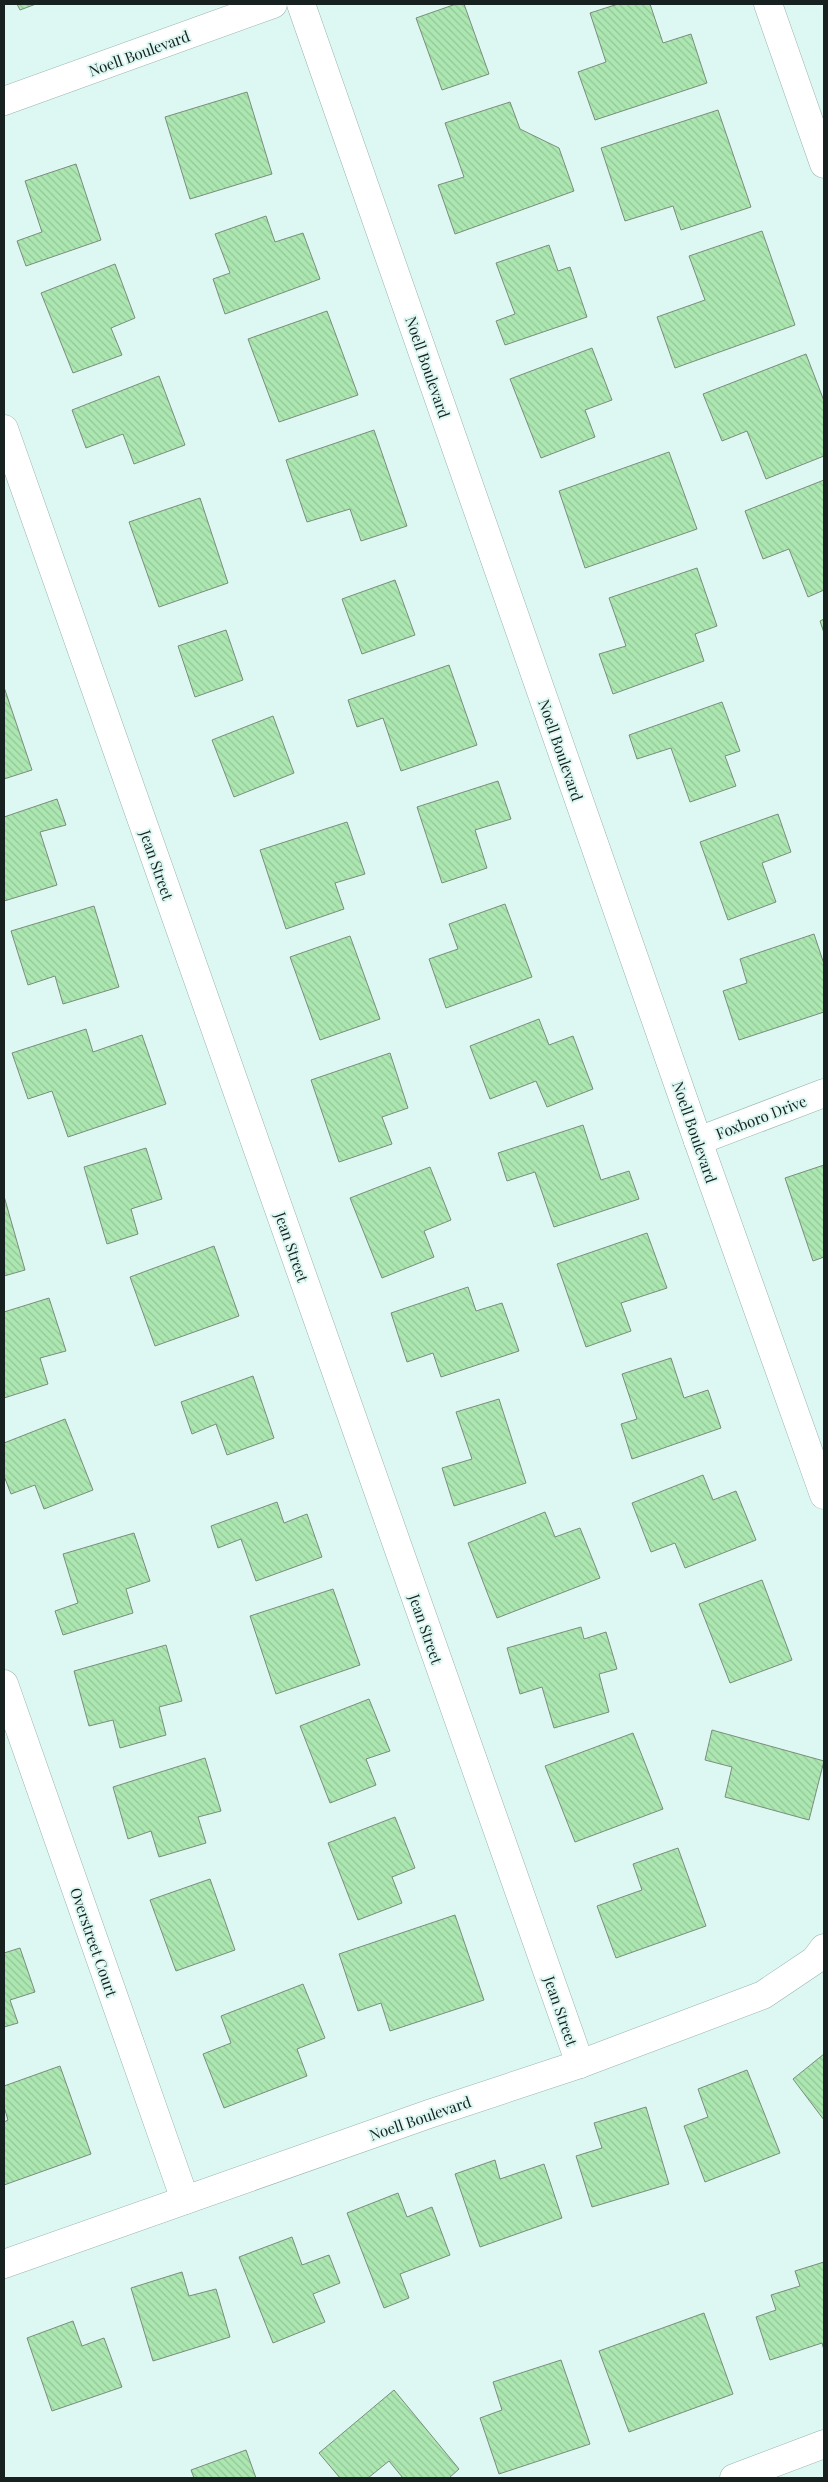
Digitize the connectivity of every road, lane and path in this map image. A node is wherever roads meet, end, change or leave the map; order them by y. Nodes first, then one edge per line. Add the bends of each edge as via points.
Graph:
1 (273, 4) edge
2 (301, 4) edge
3 (768, 4) edge
4 (4, 101) edge
5 (824, 164) edge
6 (4, 429) edge
7 (824, 1093) edge
8 (698, 1141) junction
9 (824, 1495) edge
10 (4, 1684) edge
11 (824, 1948) edge
12 (580, 2064) junction
13 (185, 2200) junction
14 (4, 2264) edge
15 (824, 2444) edge
16 (734, 2478) edge

1 - 4 street, Noell Boulevard
2 - 8 street, Noell Boulevard
3 - 5 street
6 - 12 street, Jean Street
7 - 8 street, Foxboro Drive
8 - 9 street, Noell Boulevard
10 - 13 street, Overstreet Court
11 - 12 street, Noell Boulevard via 815,1960 763,1994
12 - 13 street, Noell Boulevard
13 - 14 street, Noell Boulevard
15 - 16 street

